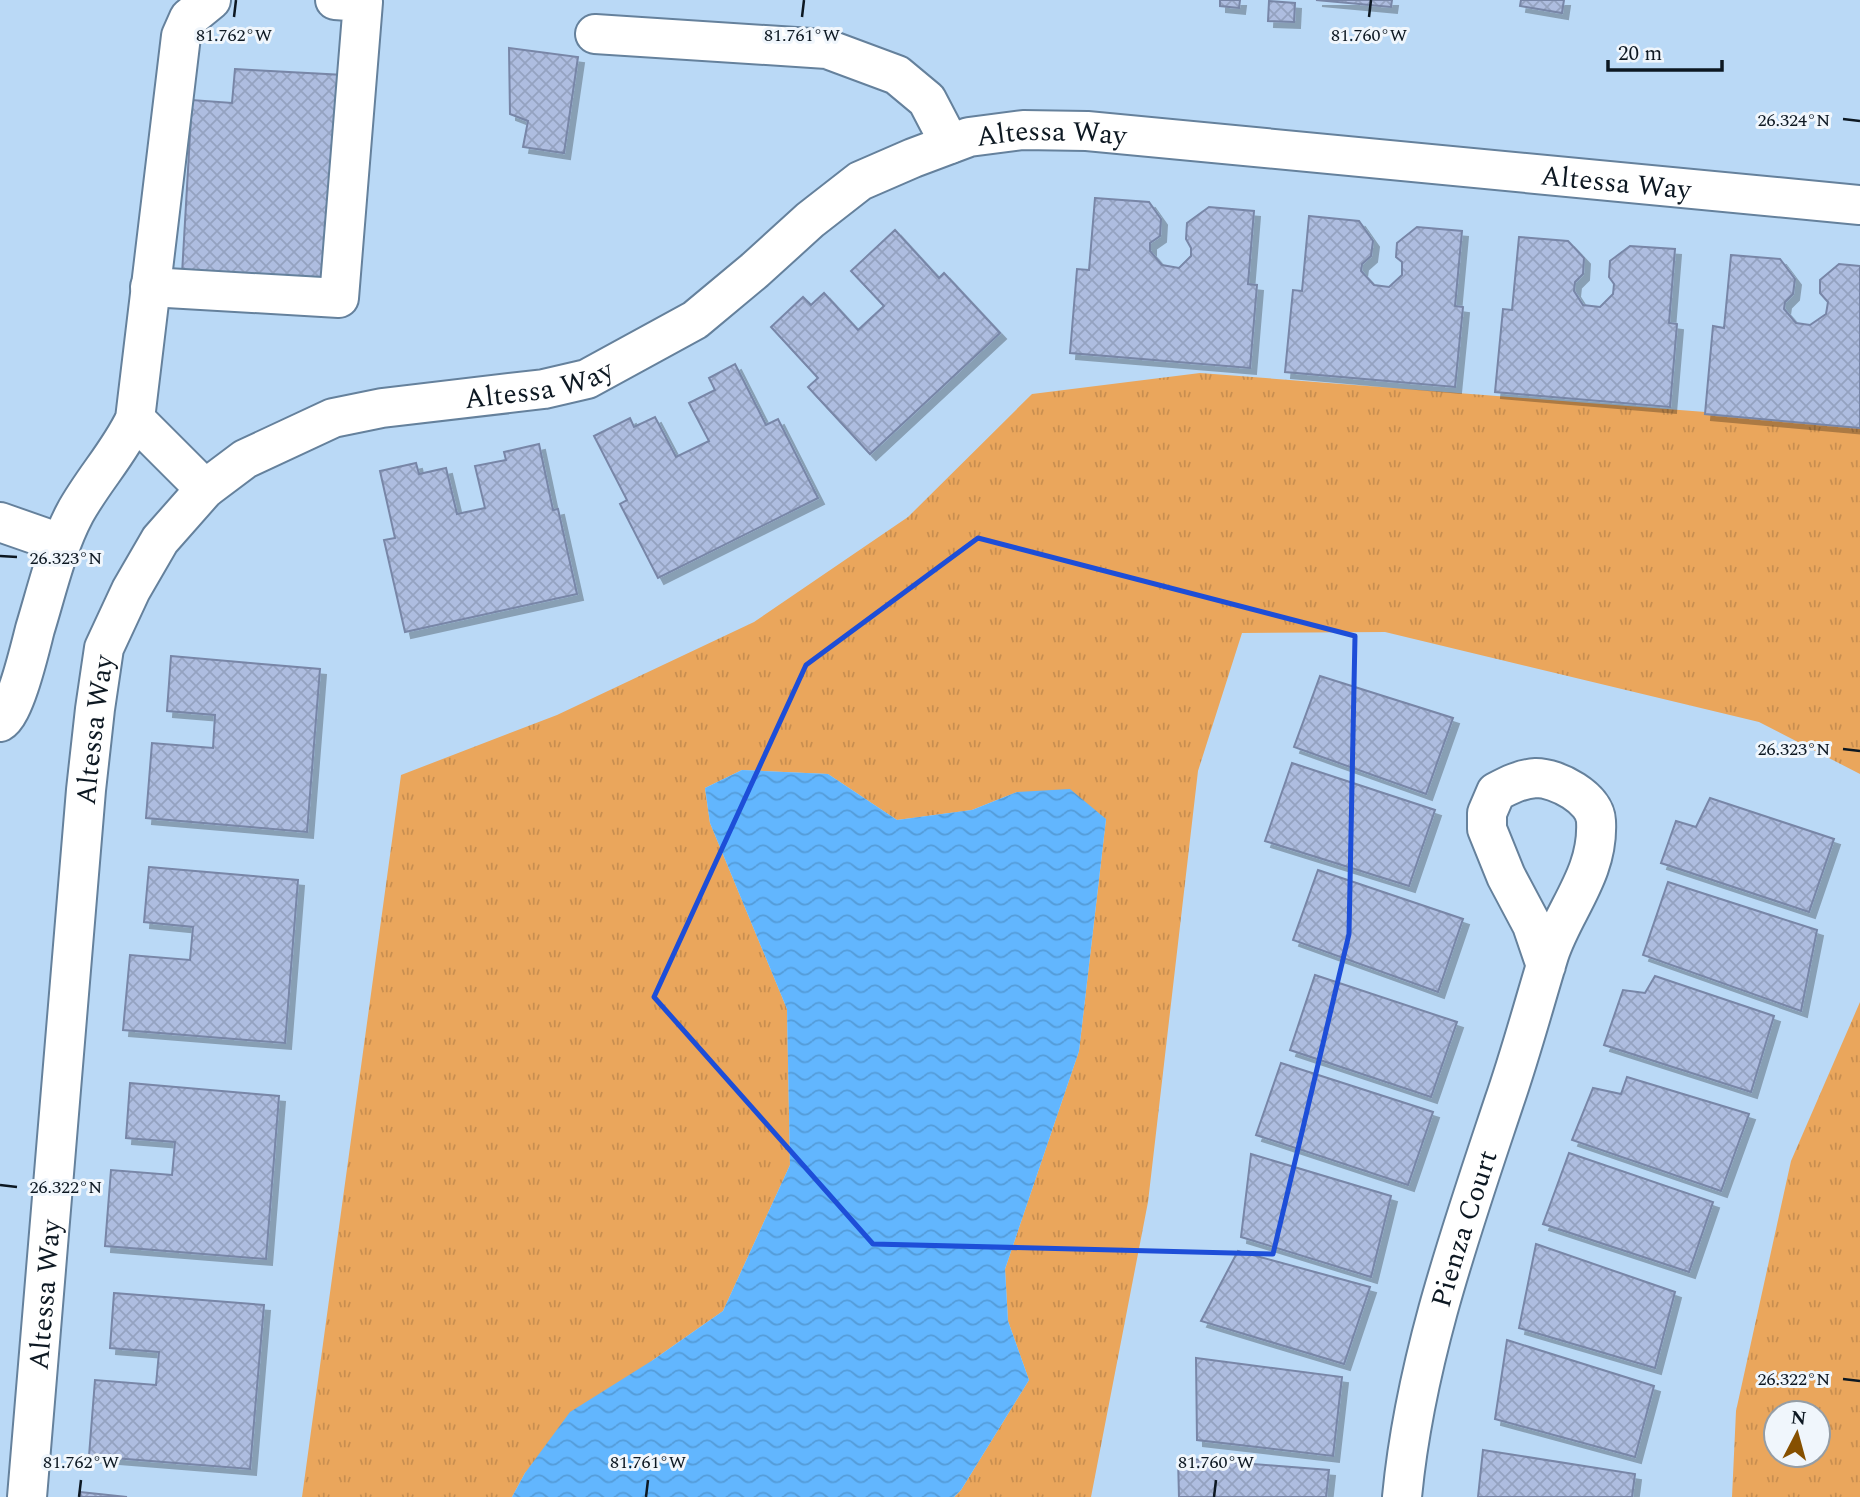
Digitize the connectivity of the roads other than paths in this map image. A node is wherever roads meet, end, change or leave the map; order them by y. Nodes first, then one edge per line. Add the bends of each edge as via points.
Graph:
1 (211, 0) edge
2 (335, 0) edge
3 (595, 34) dead end
4 (950, 144) junction
5 (1860, 205) edge
6 (150, 287) junction
7 (135, 419) junction
8 (205, 489) junction
9 (0, 522) edge
10 (60, 543) junction
11 (0, 722) edge
12 (1546, 966) dead end
13 (27, 1497) edge
14 (1402, 1497) edge

1 - 6 street via 189,18 181,36
2 - 6 street via 363,2 339,298
3 - 4 street via 827,49 897,75 927,100
4 - 5 street, Altessa Way via 1023,130 1087,131
4 - 8 street, Altessa Way via 860,181 695,320 587,379 333,418 245,458
6 - 7 street
7 - 8 street
7 - 10 street
8 - 13 street, Altessa Way via 160,540 104,649 86,790
9 - 10 street
10 - 11 street via 16,695
12 - 14 street, Pienza Court via 1426,1350

